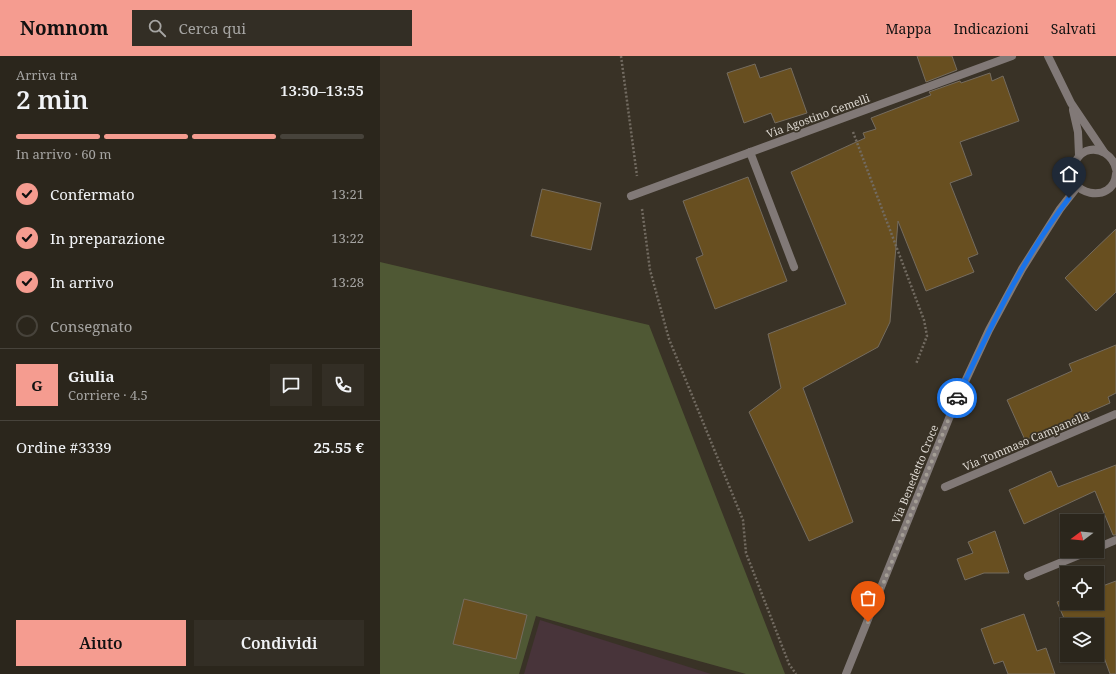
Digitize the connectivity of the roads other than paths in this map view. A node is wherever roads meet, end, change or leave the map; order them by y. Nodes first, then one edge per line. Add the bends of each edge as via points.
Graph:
1 (1012, 56) edge
2 (1048, 56) edge
3 (1071, 103) junction
4 (750, 152) junction
5 (1104, 152) junction
6 (1079, 155) junction
7 (1116, 169) edge
8 (1116, 174) edge
9 (1114, 184) edge
10 (1078, 186) junction
11 (635, 195) road end
12 (794, 267) dead end
13 (1116, 414) edge
14 (945, 487) dead end
15 (1116, 540) edge
16 (1104, 545) edge
17 (1072, 558) edge
18 (1028, 576) dead end
19 (846, 674) edge

1 - 4 street, Via Agostino Gemelli
2 - 3 street
3 - 5 street
3 - 6 street via 1078,132
4 - 11 street, Via Agostino Gemelli
4 - 12 street
5 - 6 street via 1091,150
5 - 7 street via 1115,163
6 - 10 street via 1075,160 1072,174
8 - 9 street
9 - 10 street via 1102,193 1096,194
10 - 19 street, Via Benedetto Croce via 1060,209 1022,269 989,330 956,401
13 - 14 street, Via Tommaso Campanella
15 - 16 street
17 - 18 street

